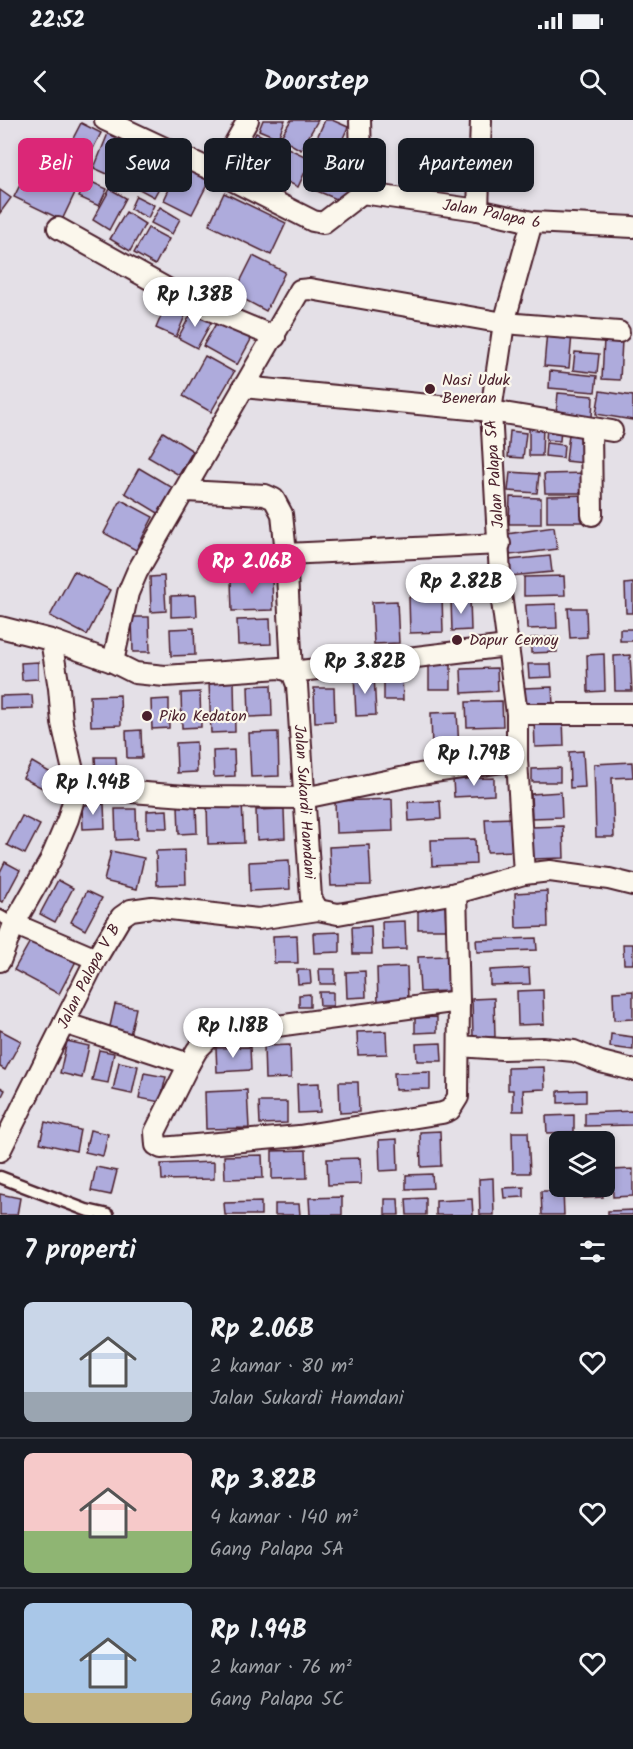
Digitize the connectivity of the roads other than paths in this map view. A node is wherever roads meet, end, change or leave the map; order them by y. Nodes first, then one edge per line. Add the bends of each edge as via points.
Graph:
1 (105, 120) edge
2 (248, 120) edge
3 (360, 120) edge
4 (481, 120) edge
5 (238, 138) edge
6 (204, 166) edge
7 (256, 192) edge
8 (362, 193) junction
9 (478, 210) junction
10 (532, 222) junction
11 (633, 227) edge
12 (58, 228) dead end
13 (504, 322) junction
14 (619, 332) dead end
15 (275, 337) junction
16 (243, 387) junction
17 (490, 411) junction
18 (591, 428) junction
19 (612, 430) dead end
20 (186, 491) junction
21 (592, 515) dead end
22 (500, 544) junction
23 (286, 554) junction
24 (0, 627) edge
25 (51, 640) junction
26 (507, 646) junction
27 (113, 662) junction
28 (292, 672) junction
29 (517, 714) junction
30 (633, 714) edge
31 (517, 760) junction
32 (77, 788) junction
33 (304, 798) junction
34 (524, 874) junction
35 (633, 885) edge
36 (456, 893) junction
37 (318, 910) junction
38 (7, 920) edge
39 (96, 959) junction
40 (0, 961) edge
41 (459, 1000) junction
42 (64, 1023) junction
43 (459, 1046) junction
44 (189, 1064) junction
45 (633, 1070) edge
46 (0, 1151) edge
47 (0, 1178) edge
48 (108, 1215) edge

1 - 6 street
2 - 5 street
3 - 8 street
4 - 9 street
7 - 8 street via 323,223
8 - 9 street, Jalan Palapa 6
9 - 10 street, Jalan Palapa 6
10 - 11 street, Jalan Palapa 6
10 - 13 street, Jalan Palapa 5A
12 - 15 street via 191,302
13 - 14 street
13 - 15 street via 310,289 300,290
13 - 17 street, Jalan Palapa 5A
15 - 16 street
16 - 17 street
16 - 20 street
17 - 18 street
17 - 22 street, Jalan Palapa 5A
18 - 19 street
18 - 21 street
20 - 23 street, Jalan Sukardi Hamdani via 265,495 274,499 282,514
20 - 27 street via 128,593
22 - 23 street
22 - 26 street, Jalan Palapa 5A
23 - 28 street, Jalan Sukardi Hamdani
24 - 25 street
25 - 27 street
25 - 32 street via 62,723
26 - 28 street
26 - 29 street, Jalan Palapa 5A
27 - 28 street via 135,673 165,676 280,668
28 - 33 street, Jalan Sukardi Hamdani via 297,685
29 - 30 street
29 - 31 street, Jalan Palapa 5A
31 - 33 street via 420,774
31 - 34 street, Jalan Palapa 5A
32 - 33 street via 199,797
32 - 38 street via 50,861
33 - 37 street, Jalan Sukardi Hamdani via 311,898
34 - 35 street via 550,871
34 - 36 street
36 - 37 street via 338,914
36 - 41 street
37 - 39 street, Jalan Palapa V B via 258,919 152,907 131,910 121,917
38 - 39 street
38 - 40 street
39 - 42 street, Jalan Palapa V B
41 - 43 street
41 - 44 street via 212,1035
42 - 44 street
42 - 46 street, Jalan Palapa V B
43 - 44 street via 458,1097 450,1110 442,1113 299,1136 161,1148 156,1145 155,1132
43 - 45 street via 574,1051
47 - 48 lane

